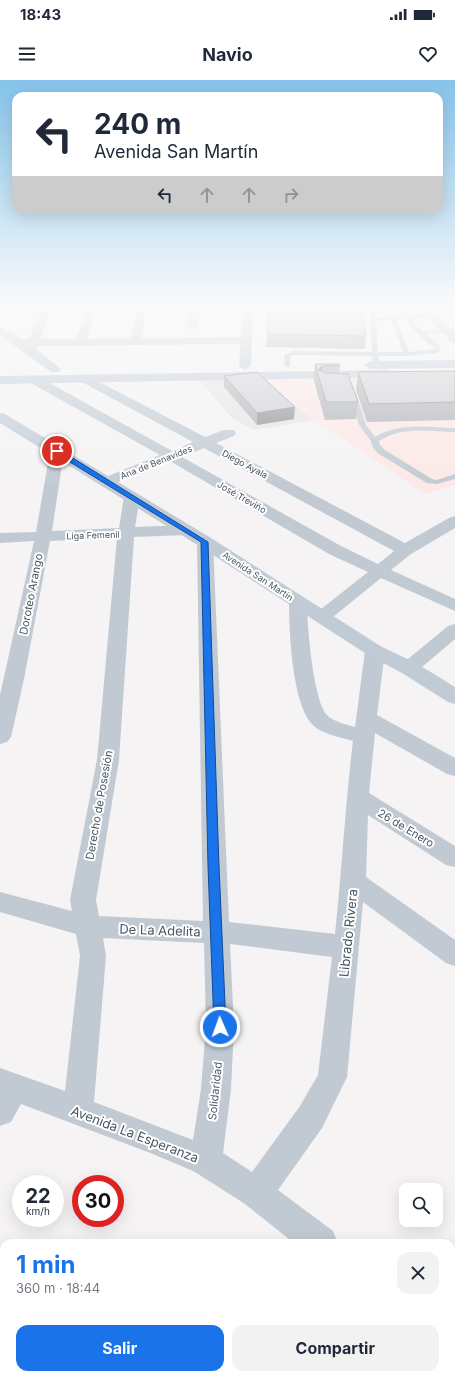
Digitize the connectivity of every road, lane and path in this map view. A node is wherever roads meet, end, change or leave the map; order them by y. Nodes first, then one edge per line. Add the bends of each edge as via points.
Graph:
1 (52, 367) edge
2 (206, 367) edge
3 (55, 369) junction
4 (0, 370) edge
5 (455, 373) edge
6 (84, 378) junction
7 (33, 379) junction
8 (0, 380) edge
9 (349, 386) edge
10 (0, 417) edge
11 (455, 430) edge
12 (229, 433) dead end
13 (375, 440) junction
14 (205, 442) junction
15 (57, 451) junction
16 (171, 456) junction
17 (455, 476) edge
18 (106, 482) junction
19 (132, 497) junction
20 (455, 521) edge
21 (126, 533) junction
22 (195, 536) junction
23 (43, 537) junction
24 (0, 538) edge
25 (405, 550) junction
26 (377, 571) junction
27 (298, 602) junction
28 (455, 606) edge
29 (322, 617) junction
30 (455, 630) edge
31 (376, 651) junction
32 (409, 668) junction
33 (455, 697) edge
34 (365, 727) junction
35 (0, 737) edge
36 (455, 768) edge
37 (357, 797) junction
38 (455, 858) edge
39 (353, 881) junction
40 (0, 902) edge
41 (87, 926) junction
42 (217, 932) junction
43 (346, 947) junction
44 (455, 955) edge
45 (5, 1094) edge
46 (78, 1111) junction
47 (206, 1161) junction
48 (256, 1194) junction
49 (316, 1239) edge

1 - 3 street
2 - 3 main road
3 - 4 main road
5 - 6 main road
6 - 7 main road
6 - 14 street, Diego Ayala
7 - 8 main road
7 - 16 street, José Treviño
9 - 13 lane via 353,390 364,429
10 - 15 main road, Avenida San Martín
11 - 13 lane via 397,430 381,434
12 - 14 street, Ana de Benavides
13 - 17 lane via 376,446 382,452 426,480 437,482
14 - 16 street, Ana de Benavides
14 - 25 street, Diego Ayala
15 - 18 main road, Avenida San Martín
15 - 23 street, Doroteo Arango
16 - 18 street, Ana de Benavides
16 - 26 street, José Treviño via 328,546
18 - 19 main road, Avenida San Martín
19 - 21 street, Derecho de Posesión
19 - 22 main road, Avenida San Martín
20 - 25 street
21 - 22 street, Liga Femenil
21 - 23 street, Liga Femenil
21 - 41 street, Derecho de Posesión via 108,760 83,900
22 - 27 main road, Avenida San Martín
22 - 42 street, Solidaridad
23 - 24 street, Liga Femenil
23 - 35 street, Doroteo Arango
25 - 26 street
26 - 28 street, José Treviño
26 - 29 street
27 - 29 main road, Avenida San Martín
27 - 34 street via 299,635 312,707 318,718 331,726
29 - 31 main road, Avenida San Martín
30 - 32 street
31 - 32 main road, Avenida San Martín
31 - 34 street, Librado Rivera
32 - 33 main road, Avenida San Martín
34 - 36 street
34 - 37 street, Librado Rivera
37 - 38 street, 26 de Enero
37 - 39 street, Librado Rivera
39 - 43 street, Librado Rivera
39 - 44 street
40 - 41 street, De La Adelita
41 - 42 street, De La Adelita
41 - 46 street, Derecho de Posesión via 92,956
42 - 43 street, De La Adelita
42 - 47 street, Solidaridad via 220,1027 216,1089
43 - 48 street, Librado Rivera via 338,1041 332,1077 311,1116
45 - 46 street, Avenida La Esperanza
46 - 47 street, Avenida La Esperanza
47 - 48 street, Avenida La Esperanza
48 - 49 street, Avenida La Esperanza

